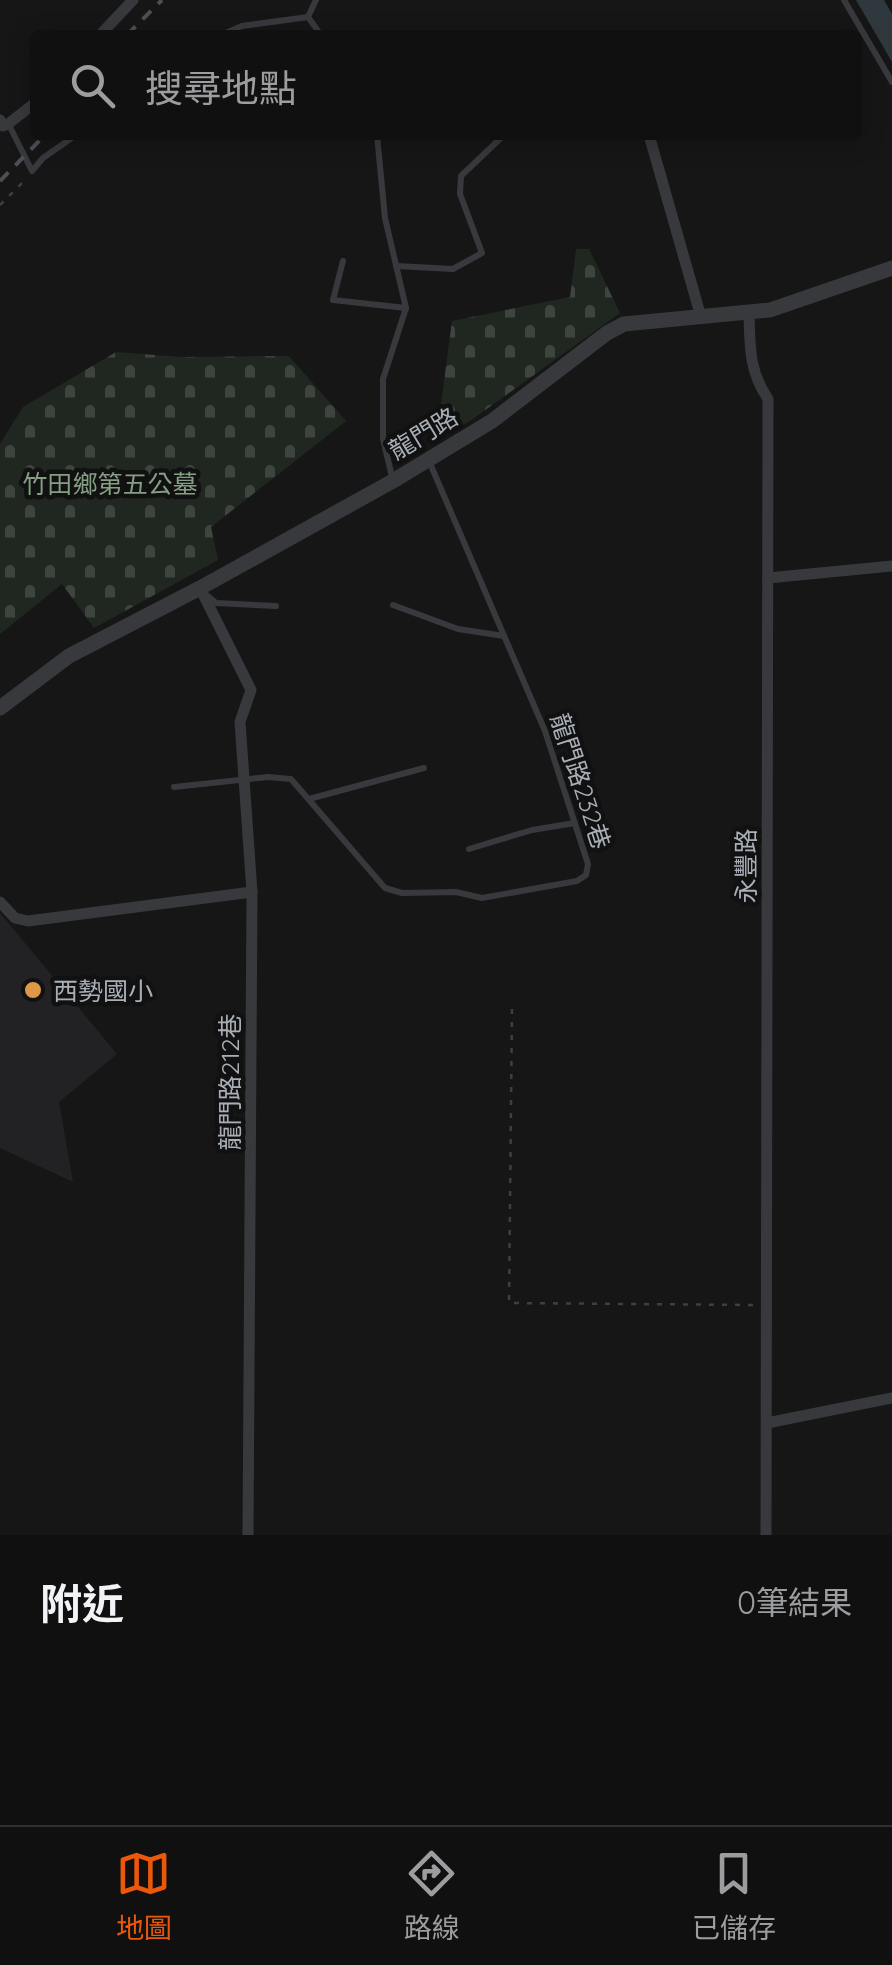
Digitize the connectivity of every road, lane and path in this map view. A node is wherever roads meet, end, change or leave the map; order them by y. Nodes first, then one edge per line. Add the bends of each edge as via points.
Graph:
1 (134, 0) edge
2 (316, 0) edge
3 (844, 0) edge
4 (308, 17) junction
5 (105, 30) edge
6 (233, 30) edge
7 (317, 30) edge
8 (862, 30) edge
9 (862, 31) edge
10 (892, 82) edge
11 (30, 105) edge
12 (4, 122) edge
13 (69, 140) edge
14 (377, 140) edge
15 (499, 140) edge
16 (649, 140) edge
17 (343, 261) dead end
18 (396, 266) junction
19 (892, 268) edge
20 (406, 308) junction
21 (749, 314) junction
22 (702, 317) junction
23 (428, 460) junction
24 (392, 480) junction
25 (892, 566) edge
26 (768, 578) junction
27 (200, 588) junction
28 (393, 604) dead end
29 (276, 606) dead end
30 (504, 636) junction
31 (0, 708) edge
32 (424, 768) dead end
33 (242, 780) junction
34 (174, 788) dead end
35 (308, 799) junction
36 (575, 822) junction
37 (470, 849) dead end
38 (252, 892) junction
39 (0, 902) edge
40 (512, 1009) dead end
41 (766, 1305) junction
42 (892, 1398) edge
43 (767, 1423) junction
44 (248, 1535) edge
45 (766, 1535) edge

1 - 5 street
2 - 4 lane
3 - 8 lane
4 - 6 lane
4 - 7 lane
9 - 10 lane
11 - 12 street
12 - 13 lane via 32,171
14 - 18 lane
15 - 18 lane via 461,176 460,194 482,253 453,269
16 - 22 street
17 - 20 lane via 333,300
18 - 20 lane
19 - 21 street, 龍門路
20 - 24 lane via 383,380 383,440
21 - 22 street, 龍門路
21 - 26 street, 永豐路 via 750,362 768,398
22 - 23 street, 龍門路 via 624,324 607,332
23 - 24 street, 龍門路
23 - 30 lane, 龍門路232巷
24 - 27 street, 龍門路
25 - 26 street
26 - 41 street, 永豐路
27 - 29 lane via 216,603
27 - 31 street, 龍門路 via 69,656
27 - 33 street, 龍門路212巷 via 251,690 240,722
28 - 30 lane via 458,629
30 - 36 lane, 龍門路232巷 via 546,731
32 - 35 lane
33 - 34 lane
33 - 35 lane via 282,776
33 - 38 street, 龍門路212巷
35 - 36 lane, 龍門路232巷 via 385,888 402,893 482,898 577,880 588,864
36 - 37 lane
38 - 39 street via 28,921 14,918
38 - 44 street, 龍門路212巷
40 - 41 path via 509,1303
41 - 43 street, 永豐路
42 - 43 street
43 - 45 street, 永豐路

